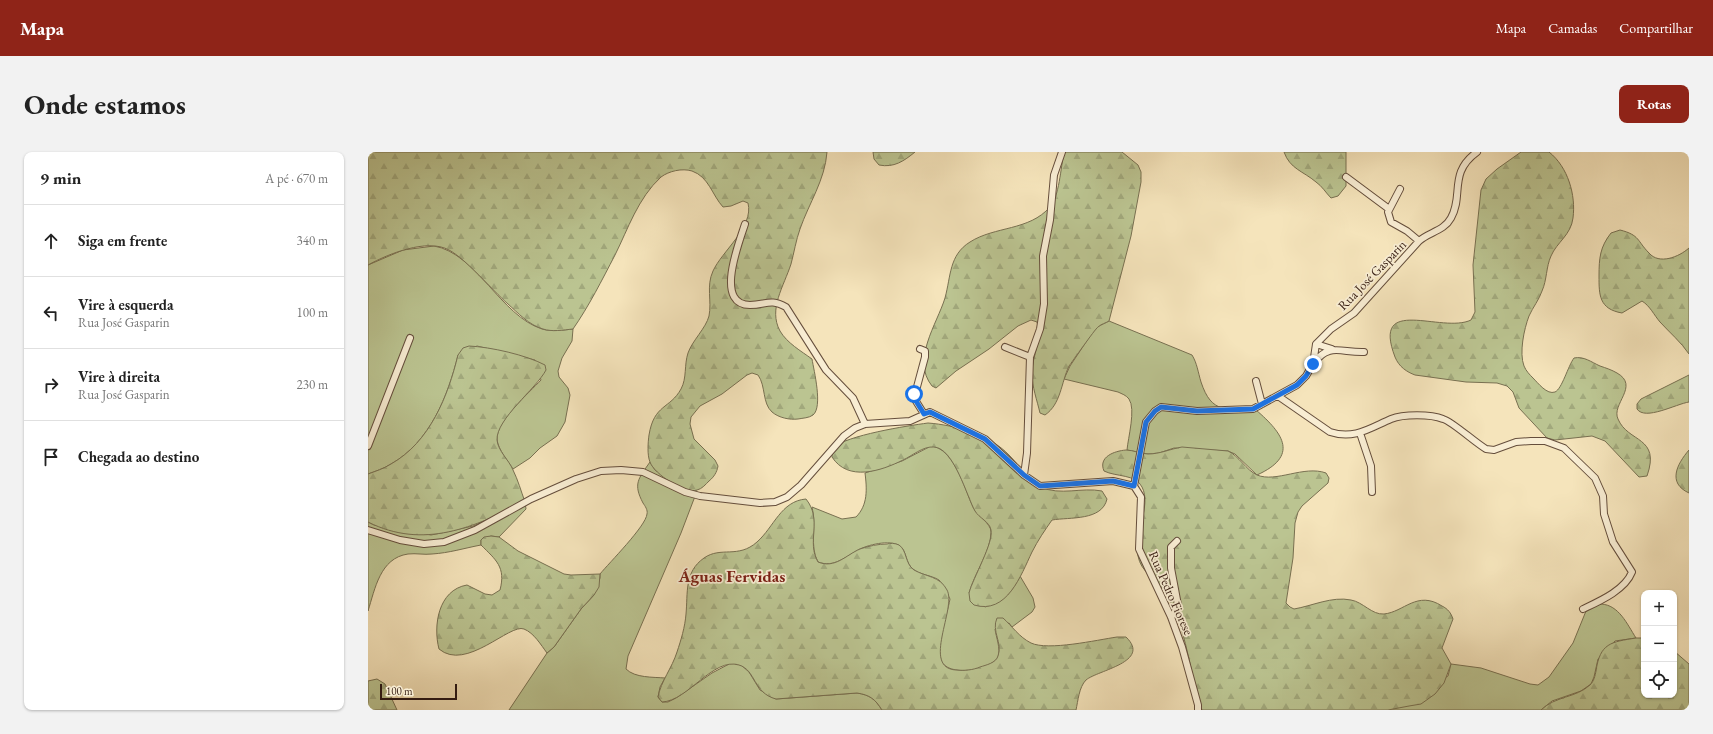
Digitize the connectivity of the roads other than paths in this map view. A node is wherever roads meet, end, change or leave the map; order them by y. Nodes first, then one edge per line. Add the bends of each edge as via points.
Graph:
1 (1062, 152) edge
2 (1477, 152) edge
3 (1346, 177) dead end
4 (1400, 189) dead end
5 (1389, 209) junction
6 (744, 224) dead end
7 (1419, 241) junction
8 (410, 338) dead end
9 (1316, 344) junction
10 (1005, 347) dead end
11 (920, 349) dead end
12 (1332, 349) junction
13 (1364, 352) dead end
14 (1030, 357) junction
15 (1313, 364) junction
16 (1256, 380) dead end
17 (1278, 396) junction
18 (1262, 404) junction
19 (924, 414) junction
20 (865, 424) junction
21 (1360, 433) junction
22 (368, 446) edge
23 (1024, 475) junction
24 (1134, 486) junction
25 (1372, 492) dead end
26 (368, 530) edge
27 (1178, 541) dead end
28 (1583, 609) dead end
29 (1171, 617) junction
30 (1198, 710) edge

1 - 14 street via 1054,175 1050,220 1043,256 1044,304 1040,329
2 - 7 street, Rua José Gasparin via 1465,164 1458,178 1454,210 1450,219 1436,232
3 - 5 street
4 - 5 street
5 - 7 street via 1391,222 1407,230
6 - 20 street via 732,270 732,294 738,302 749,305 777,302 786,307 826,370 858,405
7 - 9 street, Rua José Gasparin via 1354,313 1331,329
8 - 22 street
9 - 12 street
9 - 15 street
10 - 14 street
11 - 19 street via 925,351 925,357 914,398
12 - 13 street
12 - 15 street
14 - 23 street
15 - 17 street via 1297,385
16 - 18 street
17 - 18 street
17 - 21 street via 1330,432 1340,435
18 - 24 street via 1253,409 1197,411 1161,407 1146,422
19 - 20 street via 910,421
19 - 23 street via 930,412 985,439
20 - 26 street via 844,436 801,485 787,497 775,502 760,503 700,496 685,492 643,472 600,470 576,478 475,530 444,542 424,544
21 - 25 street via 1371,466
21 - 28 street via 1392,418 1434,417 1444,419 1486,449 1494,450 1516,442 1531,441 1545,441 1564,448 1595,478 1603,496 1604,514 1613,542 1632,572 1627,581 1615,592
23 - 24 street via 1044,486 1113,481
24 - 29 street, Rua Pedro Fiorese via 1141,496 1142,506 1139,549
27 - 29 street via 1171,547 1171,568 1178,606
29 - 30 street, Rua Pedro Fiorese via 1182,647

